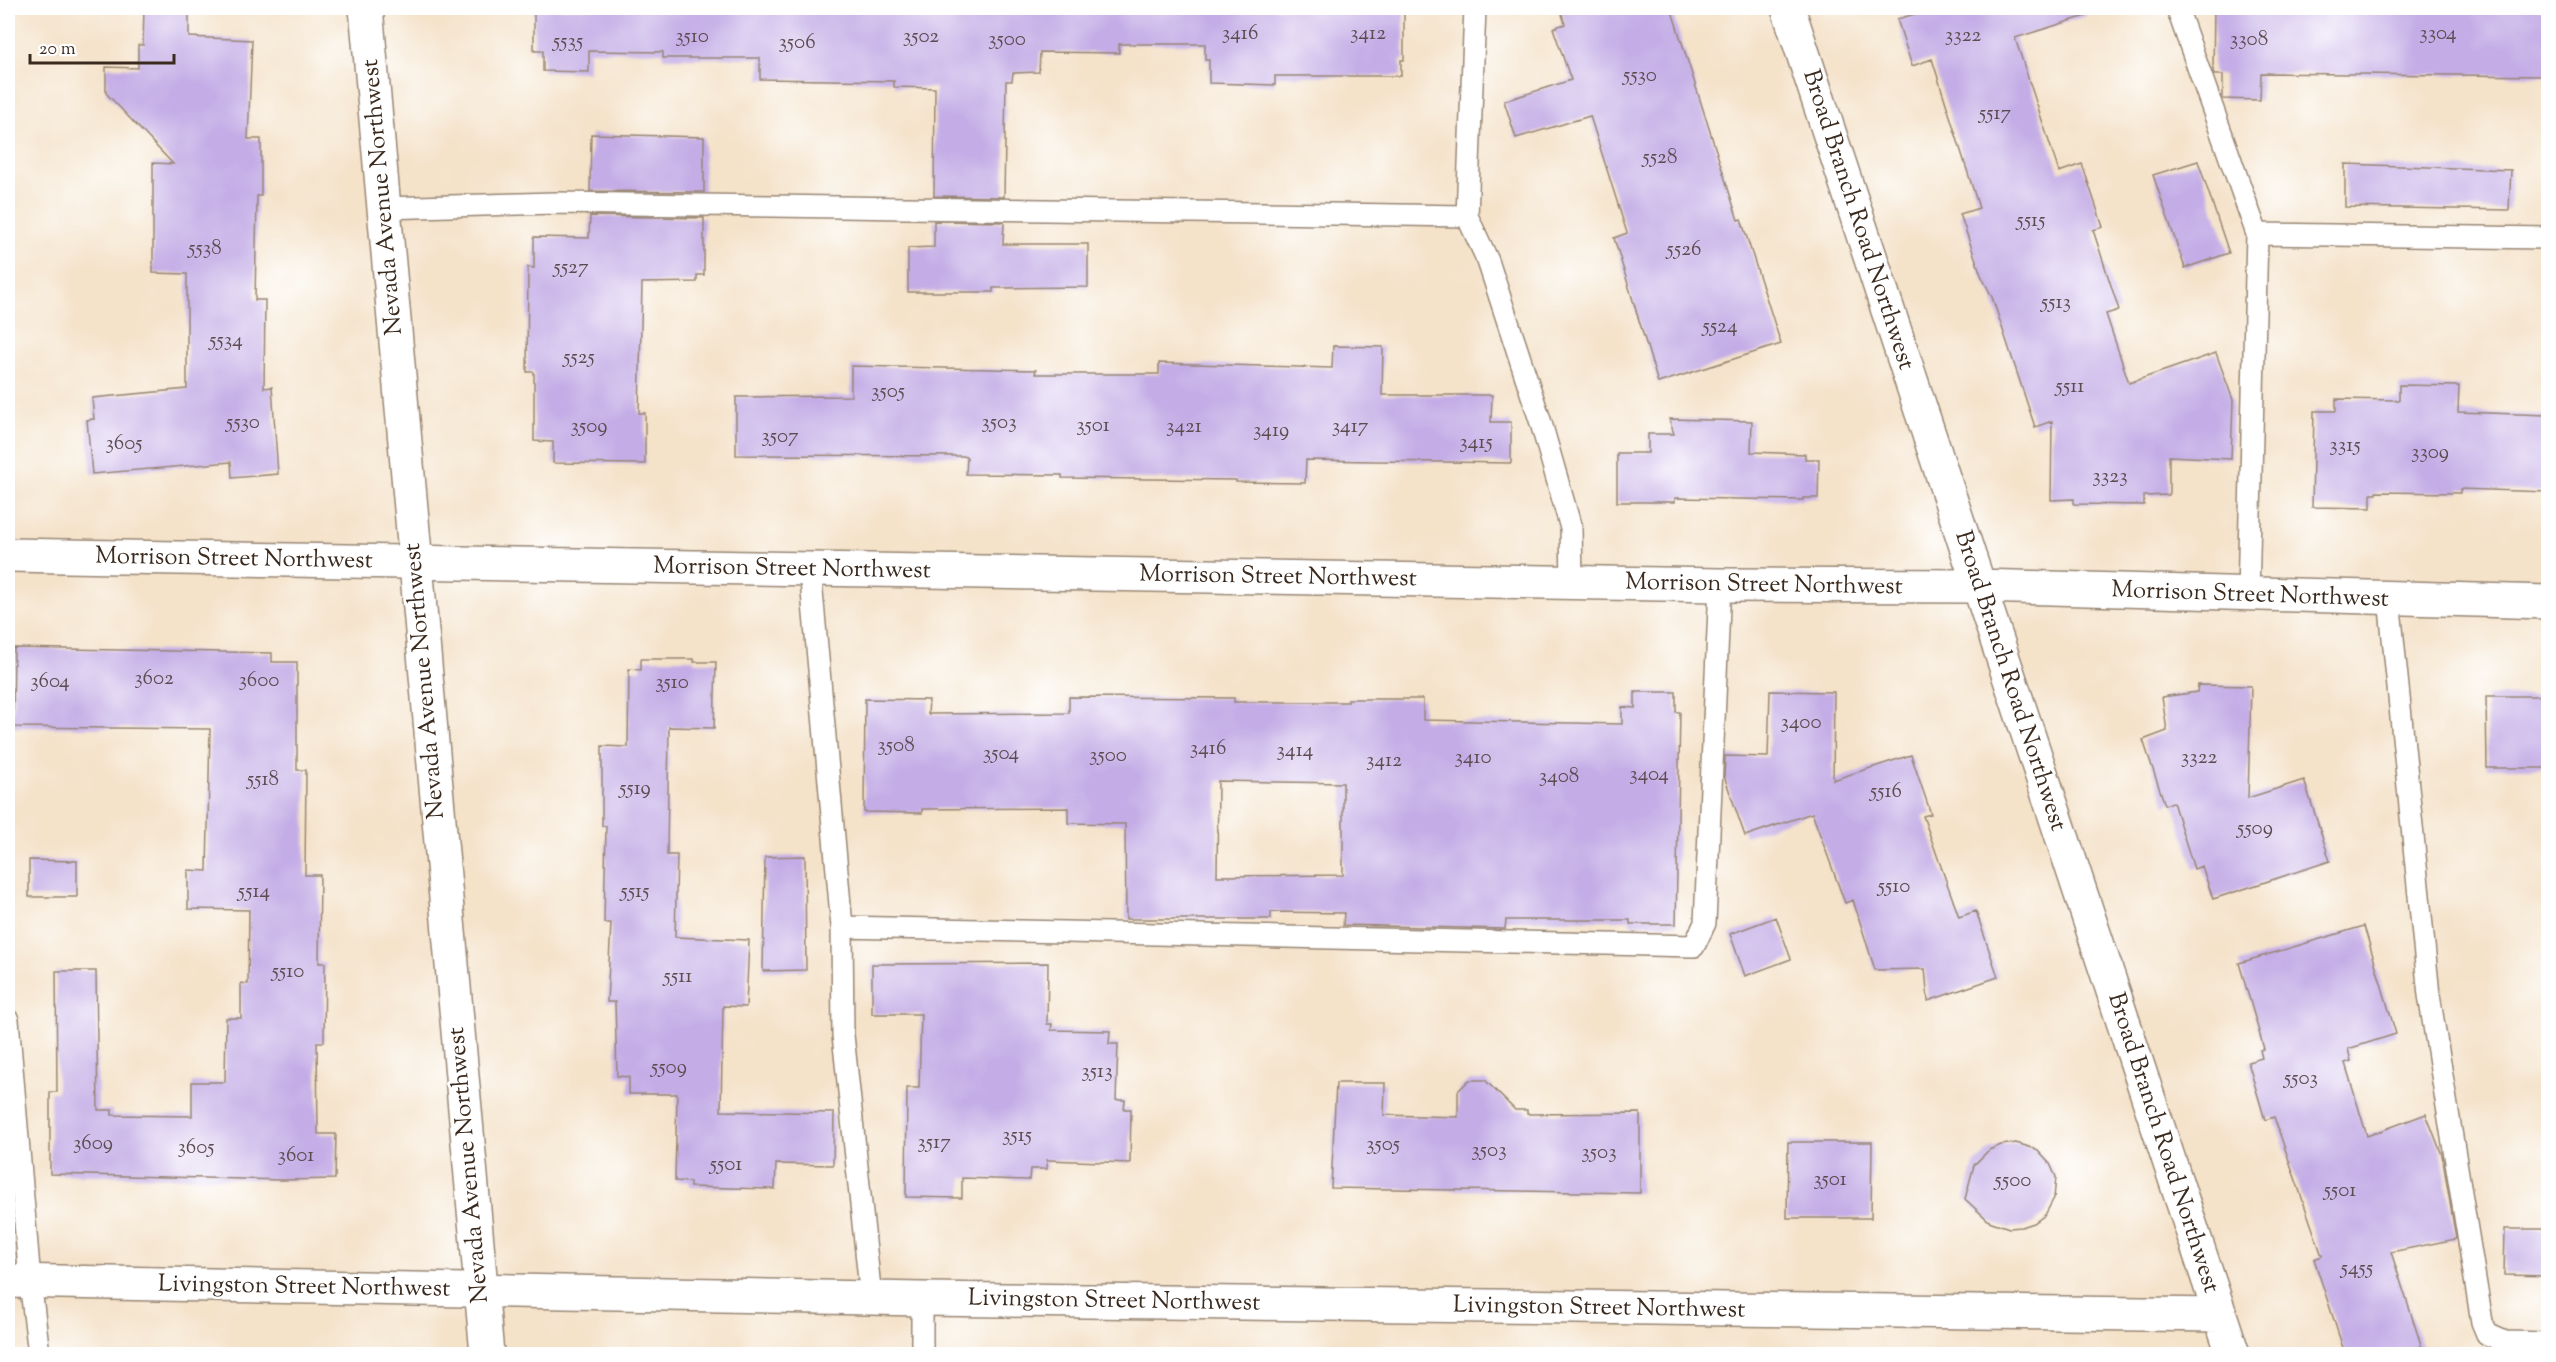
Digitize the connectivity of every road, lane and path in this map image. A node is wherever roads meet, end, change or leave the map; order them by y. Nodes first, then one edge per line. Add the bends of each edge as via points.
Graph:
1 (366, 8) edge
2 (1475, 8) edge
3 (1788, 8) edge
4 (2176, 8) edge
5 (384, 208) junction
6 (1467, 216) junction
7 (2257, 234) junction
8 (2548, 238) edge
9 (8, 555) edge
10 (414, 562) junction
11 (810, 569) junction
12 (1572, 583) junction
13 (1719, 585) junction
14 (1979, 586) junction
15 (2248, 595) junction
16 (2389, 598) junction
17 (2548, 602) edge
18 (842, 927) junction
19 (8, 1020) edge
20 (19, 1281) edge
21 (481, 1291) junction
22 (871, 1298) junction
23 (922, 1299) junction
24 (2220, 1315) junction
25 (2548, 1343) edge
26 (39, 1354) edge
27 (487, 1354) edge
28 (922, 1354) edge
29 (2233, 1354) edge

1 - 5 street, Nevada Avenue Northwest
2 - 6 lane
3 - 14 street, Broad Branch Road Northwest
4 - 7 lane
5 - 6 lane via 555,203
5 - 10 street, Nevada Avenue Northwest
6 - 12 lane via 1488,261 1571,528
7 - 8 lane
7 - 15 lane
9 - 10 street, Morrison Street Northwest
10 - 11 street, Morrison Street Northwest
10 - 21 street, Nevada Avenue Northwest
11 - 12 street, Morrison Street Northwest
11 - 18 lane
12 - 13 street, Morrison Street Northwest
13 - 14 street, Morrison Street Northwest
13 - 18 lane via 1705,922 1694,946
14 - 15 street, Morrison Street Northwest
14 - 24 street, Broad Branch Road Northwest
15 - 16 street, Morrison Street Northwest
16 - 17 street, Morrison Street Northwest
16 - 25 lane via 2429,995 2482,1322 2487,1334 2505,1342
18 - 22 lane via 843,1035
19 - 20 lane
20 - 21 street, Livingston Street Northwest
20 - 26 lane
21 - 22 street, Livingston Street Northwest
21 - 27 street, Nevada Avenue Northwest
22 - 23 street, Livingston Street Northwest
23 - 24 street, Livingston Street Northwest
23 - 28 lane
24 - 29 street, Broad Branch Road Northwest

